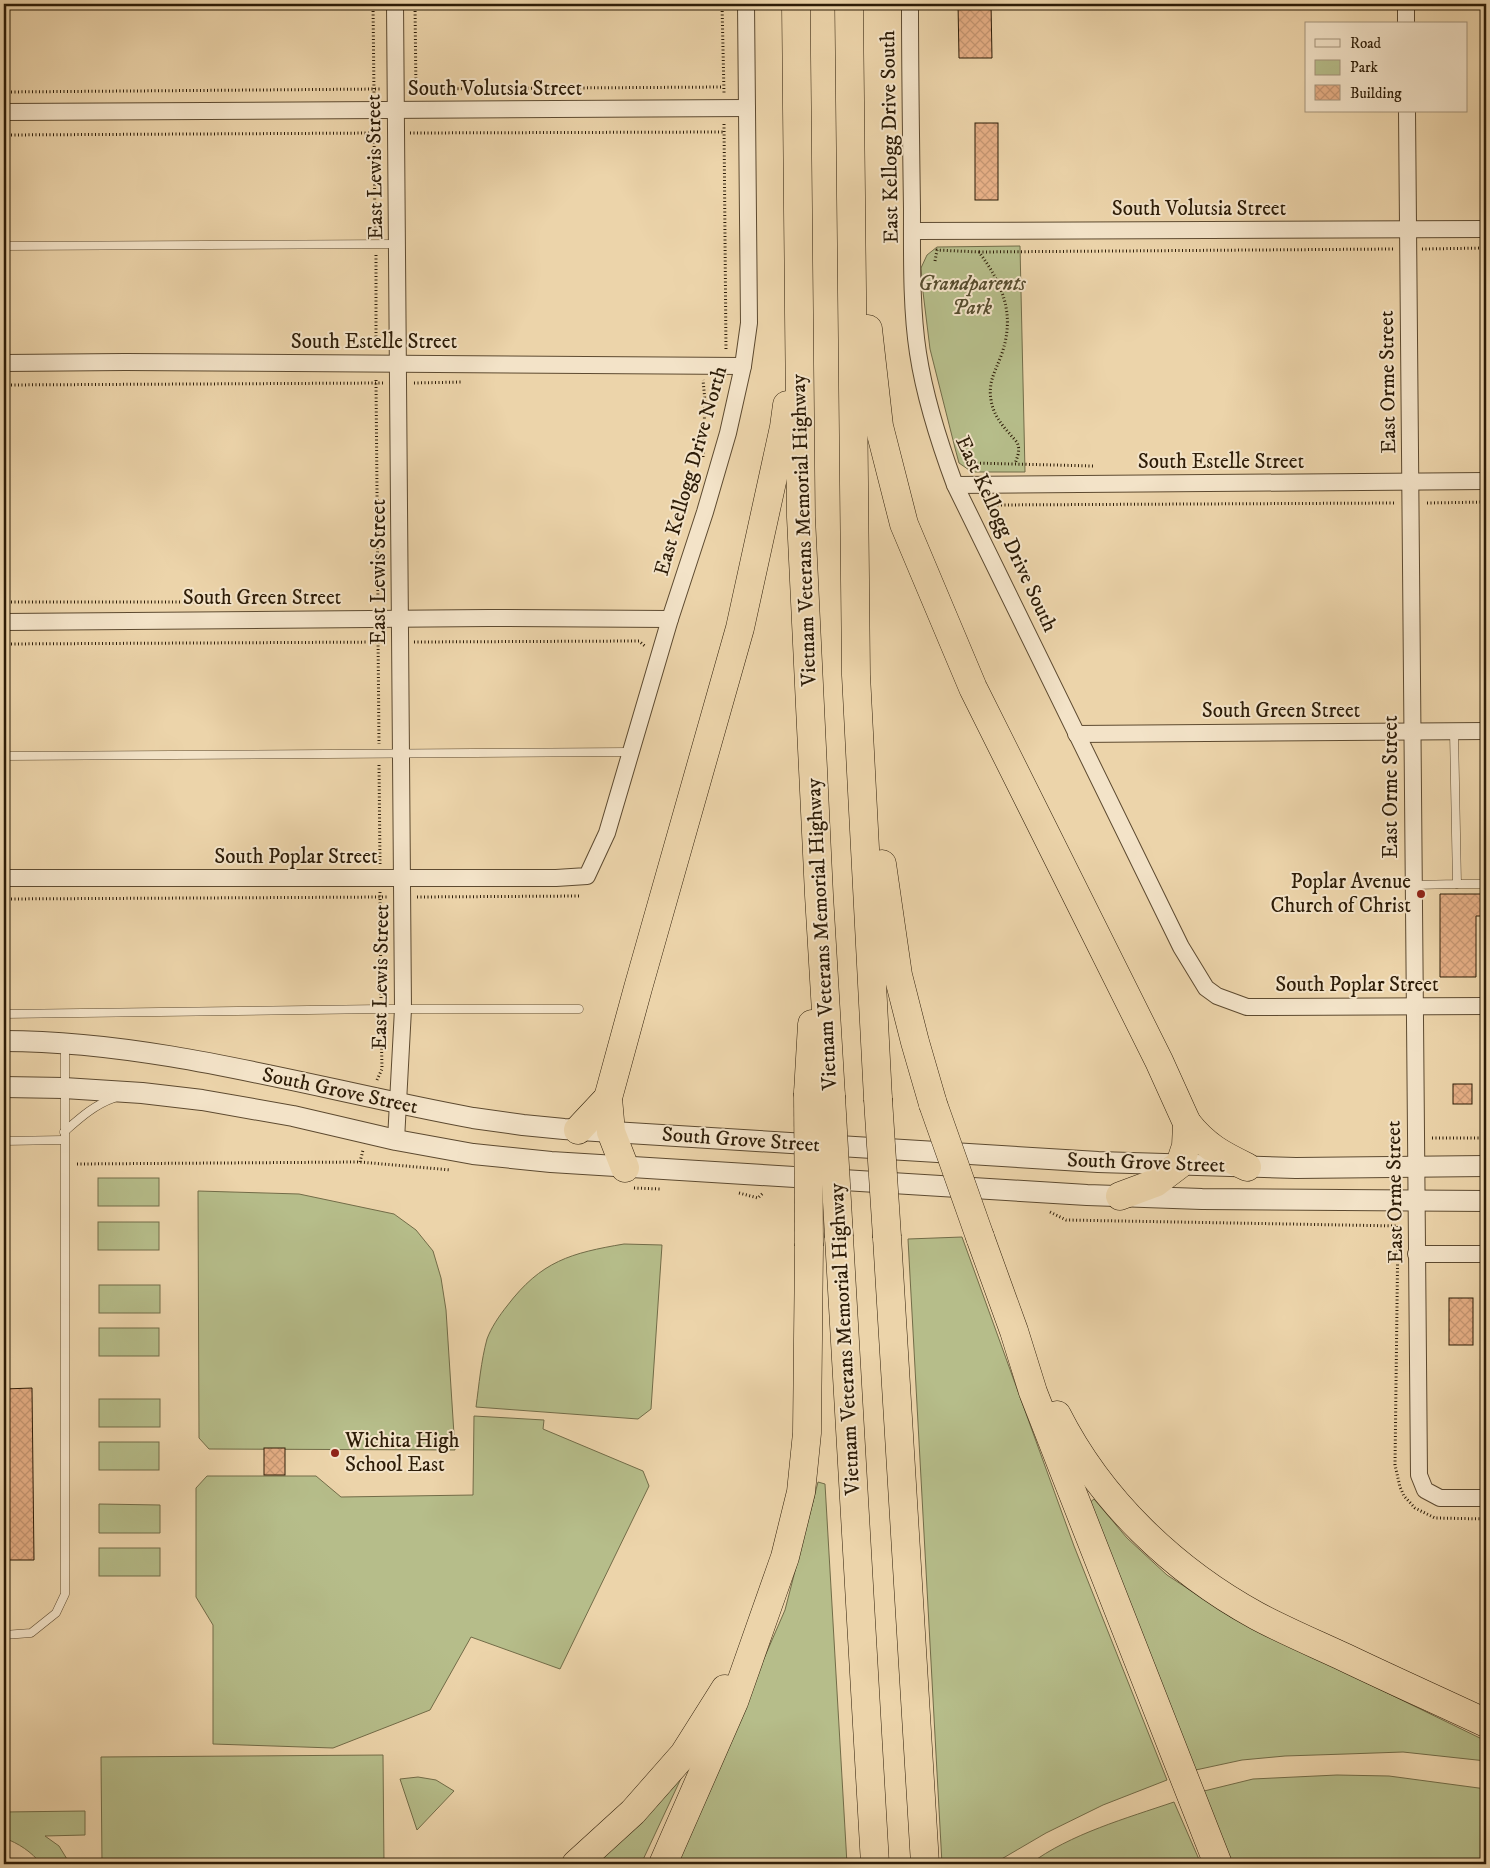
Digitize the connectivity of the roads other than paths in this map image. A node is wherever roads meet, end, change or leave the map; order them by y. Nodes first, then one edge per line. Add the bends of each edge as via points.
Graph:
1 (394, 4) edge
2 (746, 4) edge
3 (796, 4) edge
4 (849, 4) edge
5 (910, 4) edge
6 (1406, 4) edge
7 (1406, 22) edge
8 (747, 108) junction
9 (396, 111) junction
10 (4, 112) edge
11 (1407, 112) edge
12 (851, 214) junction
13 (1407, 229) junction
14 (1486, 229) edge
15 (912, 231) junction
16 (397, 244) junction
17 (4, 246) edge
18 (799, 282) junction
19 (4, 363) edge
20 (398, 363) junction
21 (744, 366) junction
22 (1486, 481) edge
23 (1410, 482) junction
24 (955, 485) junction
25 (400, 619) junction
26 (670, 619) junction
27 (4, 622) edge
28 (856, 675) junction
29 (1486, 731) edge
30 (1412, 732) junction
31 (1454, 732) junction
32 (1076, 734) junction
33 (631, 752) junction
34 (402, 753) junction
35 (4, 756) edge
36 (587, 876) joint
37 (4, 878) edge
38 (403, 878) junction
39 (1457, 884) junction
40 (1486, 884) edge
41 (1413, 885) junction
42 (1229, 1000) joint
43 (1414, 1006) junction
44 (1486, 1006) edge
45 (403, 1009) junction
46 (579, 1009) dead end
47 (4, 1014) edge
48 (4, 1041) edge
49 (66, 1044) junction
50 (4, 1087) edge
51 (64, 1088) junction
52 (128, 1092) junction
53 (820, 1095) junction
54 (608, 1098) junction
55 (398, 1104) junction
56 (1187, 1124) junction
57 (578, 1130) junction
58 (64, 1132) junction
59 (611, 1132) junction
60 (4, 1140) edge
61 (64, 1140) junction
62 (396, 1140) junction
63 (1180, 1164) junction
64 (1415, 1166) junction
65 (1486, 1166) edge
66 (1247, 1167) junction
67 (625, 1168) junction
68 (1120, 1196) junction
69 (1416, 1201) junction
70 (1486, 1201) edge
71 (1416, 1254) junction
72 (1486, 1254) edge
73 (1014, 1331) junction
74 (1486, 1498) edge
75 (4, 1635) edge
76 (754, 1643) junction
77 (1486, 1723) edge
78 (1218, 1862) edge
79 (576, 1864) edge
80 (663, 1864) edge
81 (875, 1864) edge
82 (925, 1864) edge

1 - 9 street, East Lewis Street
2 - 8 street, East Kellogg Drive North
3 - 18 highway, Vietnam Veterans Memorial Highway
4 - 12 highway
5 - 15 street, East Kellogg Drive South
6 - 7 street
8 - 9 street, South Volutsia Street
8 - 21 street, East Kellogg Drive North via 748,323
9 - 10 street, South Volutsia Street
9 - 16 street, East Lewis Street
11 - 13 street, East Orme Street
12 - 28 highway
12 - 56 highway via 879,426 904,524 973,688
13 - 14 street, South Volutsia Street
13 - 15 street, South Volutsia Street
13 - 23 street, East Orme Street
15 - 24 street, East Kellogg Drive South via 918,352 934,422
16 - 17 lane
16 - 20 street, East Lewis Street
18 - 53 highway, Vietnam Veterans Memorial Highway via 801,517 819,896
18 - 54 highway via 784,427 740,628
19 - 20 street, South Estelle Street
20 - 21 street, South Estelle Street
20 - 25 street, East Lewis Street
21 - 26 street, East Kellogg Drive North via 705,512
22 - 23 street, South Estelle Street
23 - 24 street, South Estelle Street
23 - 30 street, East Orme Street
24 - 32 street, East Kellogg Drive South
25 - 26 street, South Green Street
25 - 27 street, South Green Street
25 - 34 street, East Lewis Street
26 - 33 street, East Kellogg Drive North
28 - 73 highway, bridge via 898,976 933,1104
28 - 82 highway, bridge via 878,1099
29 - 31 street, South Green Street
30 - 31 street, South Green Street
30 - 32 street, South Green Street
30 - 41 street, East Orme Street
31 - 39 lane
32 - 42 street, East Kellogg Drive South via 1181,948 1206,988
33 - 34 lane
33 - 36 street, East Kellogg Drive North via 607,834
34 - 35 lane
34 - 38 street, East Lewis Street
36 - 38 street, South Poplar Street
37 - 38 street, South Poplar Street
38 - 45 street, East Lewis Street
39 - 40 lane
39 - 41 lane
41 - 43 street, East Orme Street
42 - 43 street, South Poplar Street via 1247,1007
43 - 44 street, South Poplar Street
43 - 64 street, East Orme Street
45 - 46 lane
45 - 47 lane
45 - 55 street, East Lewis Street
48 - 49 street, South Grove Street
49 - 51 lane
49 - 55 street, South Grove Street via 145,1053
50 - 51 street, South Grove Street
51 - 52 street, South Grove Street
51 - 58 lane
52 - 58 lane via 83,1114
52 - 62 street, South Grove Street via 211,1101
53 - 76 highway, bridge via 809,1246 807,1434 801,1492 785,1557
53 - 81 highway, Vietnam Veterans Memorial Highway, bridge via 839,1237
54 - 57 highway
54 - 59 highway
55 - 57 street, South Grove Street via 506,1123
55 - 62 street, East Lewis Street
56 - 63 highway via 1186,1146
56 - 66 highway via 1217,1152
57 - 59 street, South Grove Street
58 - 61 lane
59 - 63 street, South Grove Street via 1089,1162
59 - 67 highway
60 - 61 lane
61 - 75 lane via 66,1594 56,1613 31,1633
62 - 67 street, South Grove Street via 473,1154
63 - 66 street, South Grove Street
63 - 68 highway via 1155,1183
64 - 65 street, South Grove Street
64 - 66 street, South Grove Street
64 - 69 street, East Orme Street
67 - 68 street, South Grove Street
68 - 69 street, South Grove Street
69 - 70 street, South Grove Street
69 - 71 street, East Orme Street
71 - 72 street
71 - 74 street, East Orme Street via 1419,1475 1426,1490 1440,1498
73 - 77 highway via 1065,1432 1094,1477 1126,1516 1168,1554 1213,1589 1257,1616
73 - 78 highway via 1033,1392
76 - 79 highway via 684,1754 633,1812
76 - 80 highway via 734,1702

